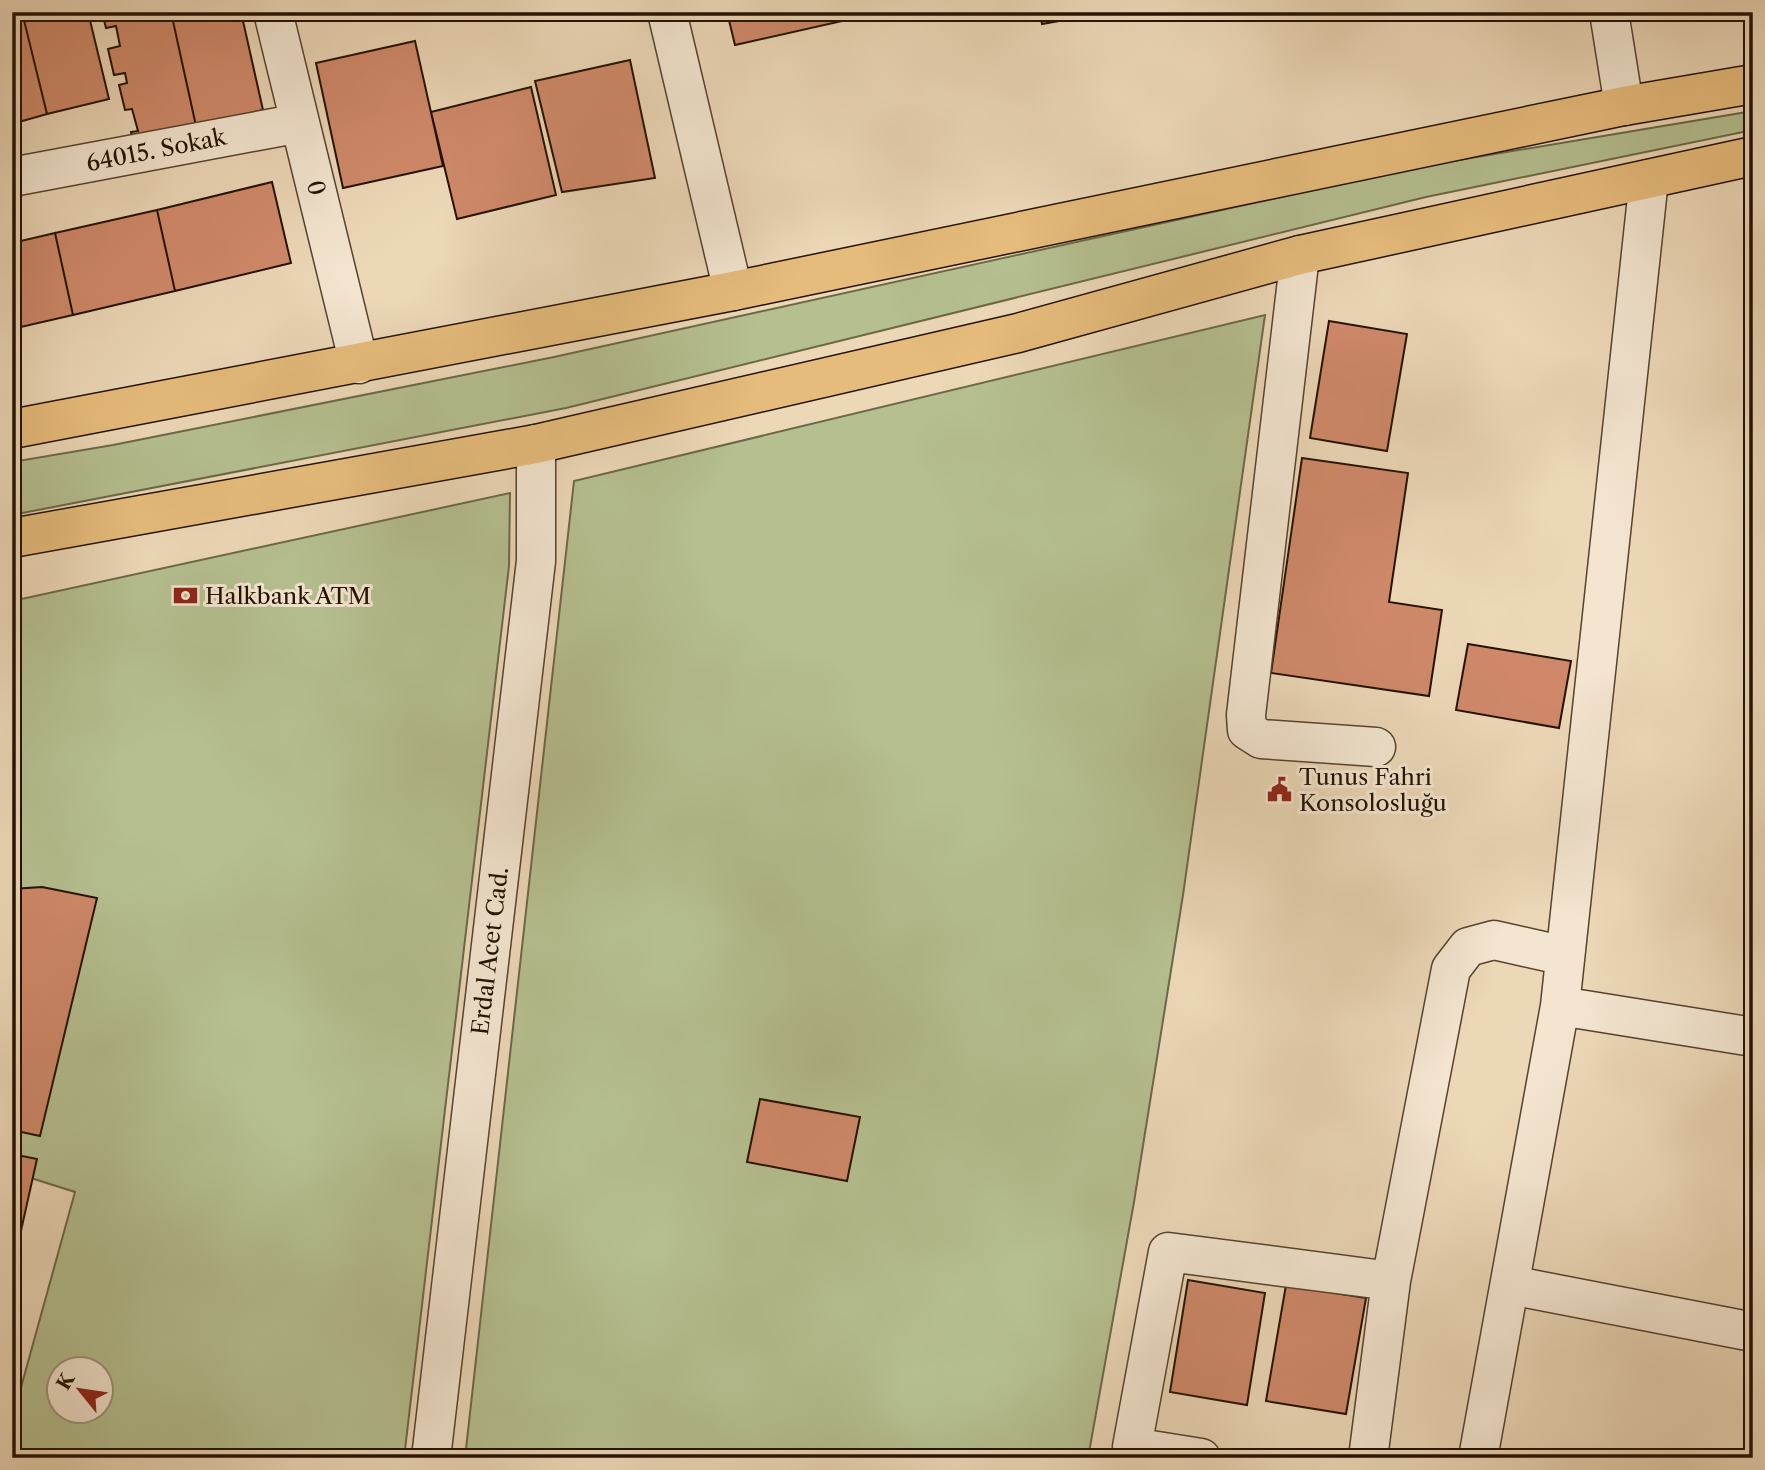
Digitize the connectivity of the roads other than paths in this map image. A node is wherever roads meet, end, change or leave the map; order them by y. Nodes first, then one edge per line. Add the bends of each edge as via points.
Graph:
1 (274, 12) edge
2 (667, 12) edge
3 (1609, 12) edge
4 (1753, 84) edge
5 (1624, 106) junction
6 (300, 123) junction
7 (1753, 156) edge
8 (12, 177) edge
9 (1648, 179) junction
10 (1300, 255) junction
11 (733, 291) junction
12 (359, 364) junction
13 (12, 429) edge
14 (536, 444) junction
15 (12, 538) edge
16 (1376, 747) dead end
17 (1565, 956) junction
18 (1560, 1006) junction
19 (1753, 1037) edge
20 (1391, 1281) junction
21 (1510, 1285) junction
22 (1753, 1332) edge
23 (431, 1458) edge
24 (1201, 1458) edge
25 (1367, 1458) edge
26 (1478, 1458) edge

1 - 6 street, 0
2 - 11 street
3 - 5 street
4 - 5 main road
5 - 11 main road
6 - 8 street, 64015. Sokak
6 - 12 street, 0
7 - 9 main road
9 - 10 main road
9 - 17 street
10 - 14 main road via 1018,333
10 - 16 street via 1247,730 1261,739
11 - 12 main road
12 - 13 main road
14 - 15 main road
14 - 23 street, Erdal Acet Cad. via 536,561
17 - 18 street
17 - 20 street via 1494,940 1468,947 1451,969
18 - 19 street
18 - 21 street
20 - 24 street via 1168,1252 1132,1447
20 - 25 street
21 - 22 street
21 - 26 street

